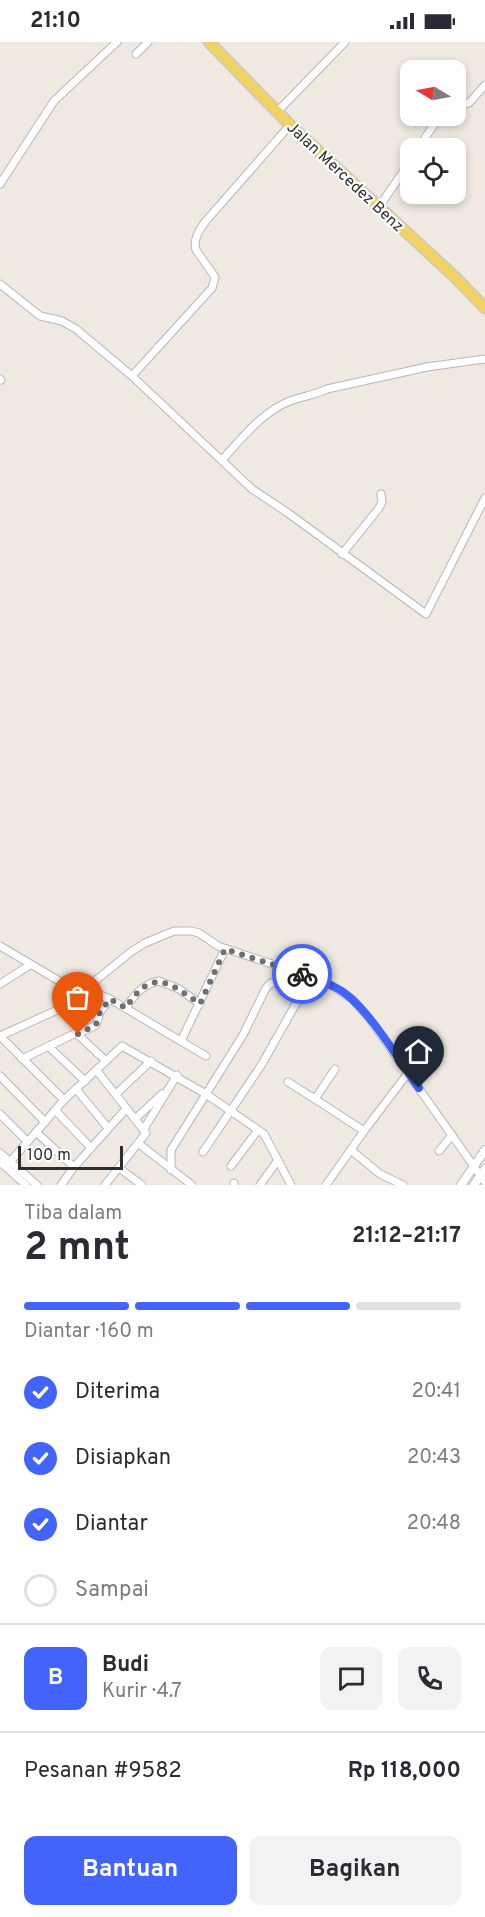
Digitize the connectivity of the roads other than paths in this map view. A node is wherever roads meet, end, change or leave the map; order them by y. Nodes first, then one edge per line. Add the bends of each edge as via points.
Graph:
1 (117, 42) edge
2 (148, 42) edge
3 (209, 42) edge
4 (345, 42) edge
5 (136, 54) dead end
6 (485, 85) edge
7 (466, 103) edge
8 (277, 112) junction
9 (290, 125) junction
10 (400, 176) edge
11 (0, 184) edge
12 (379, 207) junction
13 (0, 284) edge
14 (485, 308) edge
15 (485, 359) edge
16 (132, 376) junction
17 (222, 460) junction
18 (381, 494) dead end
19 (485, 498) edge
20 (342, 554) junction
21 (0, 946) edge
22 (225, 949) junction
23 (30, 965) junction
24 (0, 984) edge
25 (110, 999) junction
26 (200, 1004) junction
27 (126, 1008) junction
28 (78, 1034) junction
29 (0, 1036) edge
30 (182, 1041) junction
31 (48, 1046) junction
32 (206, 1056) dead end
33 (22, 1059) junction
34 (106, 1061) junction
35 (151, 1061) junction
36 (335, 1069) dead end
37 (97, 1071) junction
38 (408, 1073) junction
39 (177, 1075) junction
40 (0, 1076) edge
41 (85, 1081) junction
42 (288, 1082) dead end
43 (168, 1088) junction
44 (76, 1089) junction
45 (116, 1094) junction
46 (206, 1094) junction
47 (315, 1099) junction
48 (64, 1100) junction
49 (126, 1109) junction
50 (55, 1110) junction
51 (231, 1111) junction
52 (0, 1114) edge
53 (135, 1119) junction
54 (45, 1122) junction
55 (108, 1128) junction
56 (144, 1130) junction
57 (258, 1130) junction
58 (364, 1131) junction
59 (36, 1132) junction
60 (452, 1135) junction
61 (27, 1141) junction
62 (138, 1144) junction
63 (91, 1148) junction
64 (351, 1150) junction
65 (485, 1150) edge
66 (440, 1151) dead end
67 (0, 1152) edge
68 (203, 1152) dead end
69 (278, 1160) junction
70 (0, 1162) edge
71 (10, 1162) junction
72 (231, 1166) dead end
73 (474, 1166) junction
74 (74, 1167) junction
75 (119, 1168) junction
76 (171, 1170) junction
77 (483, 1176) edge
78 (23, 1181) edge
79 (195, 1184) edge
80 (37, 1185) edge
81 (61, 1185) edge
82 (105, 1185) edge
83 (142, 1185) edge
84 (260, 1185) edge
85 (291, 1185) edge
86 (326, 1185) edge
87 (403, 1185) edge
88 (461, 1185) edge
89 (474, 1185) edge

1 - 11 street via 54,101
2 - 5 street
3 - 8 main road, Jalan Mercedez Benz
4 - 8 street
6 - 7 street
8 - 9 main road, Jalan Mercedez Benz
9 - 12 main road, Jalan Mercedez Benz
9 - 16 street via 197,235 196,250 215,277 212,288
10 - 12 street
12 - 14 main road, Jalan Mercedez Benz
13 - 16 street via 40,316 76,329
15 - 17 street via 427,367 290,401 265,417
16 - 17 street
17 - 20 street via 252,489
18 - 20 street via 379,508
19 - 20 street via 426,614
21 - 23 street
22 - 23 street via 195,932 174,931 145,943 81,987
22 - 26 street
22 - 38 street via 341,990 363,1011
23 - 24 street
25 - 27 street
25 - 28 street via 96,1025
25 - 29 street via 100,994 88,996
26 - 27 street via 159,981 145,986
26 - 30 street
27 - 30 street
28 - 31 street
28 - 34 street
29 - 33 street
30 - 32 street
31 - 33 street
31 - 41 street
33 - 48 street
34 - 35 street via 122,1046
34 - 37 street
35 - 39 street
35 - 45 street
36 - 47 street
37 - 41 street
37 - 45 street
38 - 58 street
38 - 60 street
39 - 43 street
39 - 46 street
40 - 54 street
41 - 44 street
42 - 47 street
43 - 53 street
43 - 56 street
44 - 48 street
44 - 55 street
45 - 49 street
46 - 51 street
46 - 51 street via 269,985 278,982 296,992 299,998 284,1027
46 - 76 street via 171,1150
47 - 58 street
48 - 50 street
49 - 53 street
49 - 55 street
50 - 54 street
50 - 63 street
51 - 57 street
51 - 68 street
52 - 61 street
53 - 56 street
54 - 59 street
55 - 63 street
56 - 62 street via 146,1133
57 - 69 street via 267,1138
57 - 72 street
58 - 64 street
59 - 61 street
59 - 74 street
60 - 66 street
60 - 73 street
61 - 71 street
62 - 75 street
62 - 76 street
63 - 74 street
64 - 86 street
64 - 87 street via 380,1174
65 - 73 street
67 - 71 street
69 - 84 street
69 - 85 street
70 - 78 street
71 - 78 street
73 - 77 street
73 - 88 street
74 - 81 street
75 - 82 street
75 - 83 street
76 - 79 street
77 - 89 street
78 - 80 street

